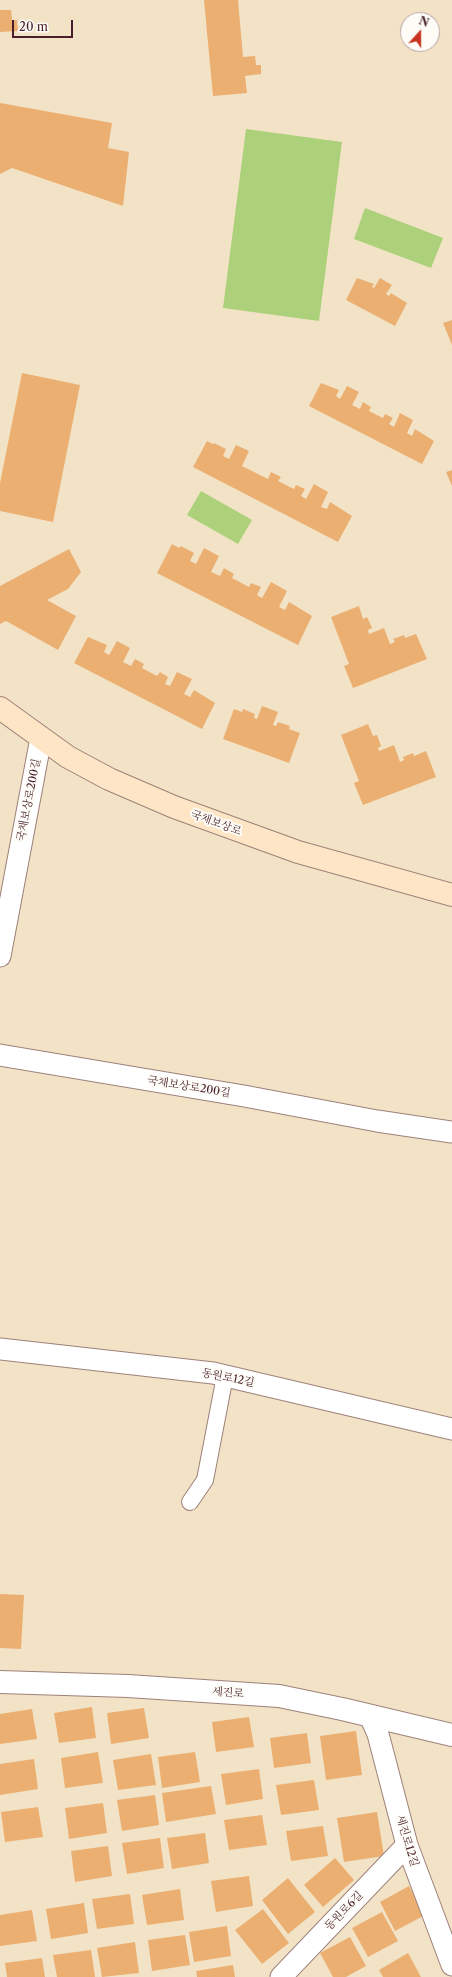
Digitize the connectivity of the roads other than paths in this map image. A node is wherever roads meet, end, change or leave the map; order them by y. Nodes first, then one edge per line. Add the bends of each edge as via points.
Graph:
1 (0, 708) edge
2 (41, 738) junction
3 (452, 895) edge
4 (0, 956) edge
5 (0, 1055) edge
6 (452, 1132) edge
7 (0, 1349) edge
8 (225, 1376) junction
9 (452, 1429) edge
10 (190, 1502) dead end
11 (0, 1682) edge
12 (370, 1716) junction
13 (452, 1735) edge
14 (407, 1845) junction
15 (452, 1965) edge
16 (281, 1977) edge

1 - 2 main road, 국채보상로
2 - 3 main road, 국채보상로 via 68,757 109,779 174,807 298,852
2 - 4 street, 국채보상로200길
5 - 6 street, 국채보상로200길
7 - 8 street, 동원로12길
8 - 9 street, 동원로12길
8 - 10 street via 205,1480
11 - 12 street, 세진로 via 120,1686 279,1696
12 - 13 street, 세진로
12 - 14 street, 세진로12길 via 378,1734
14 - 15 street, 세진로12길
14 - 16 street, 동원로6길

